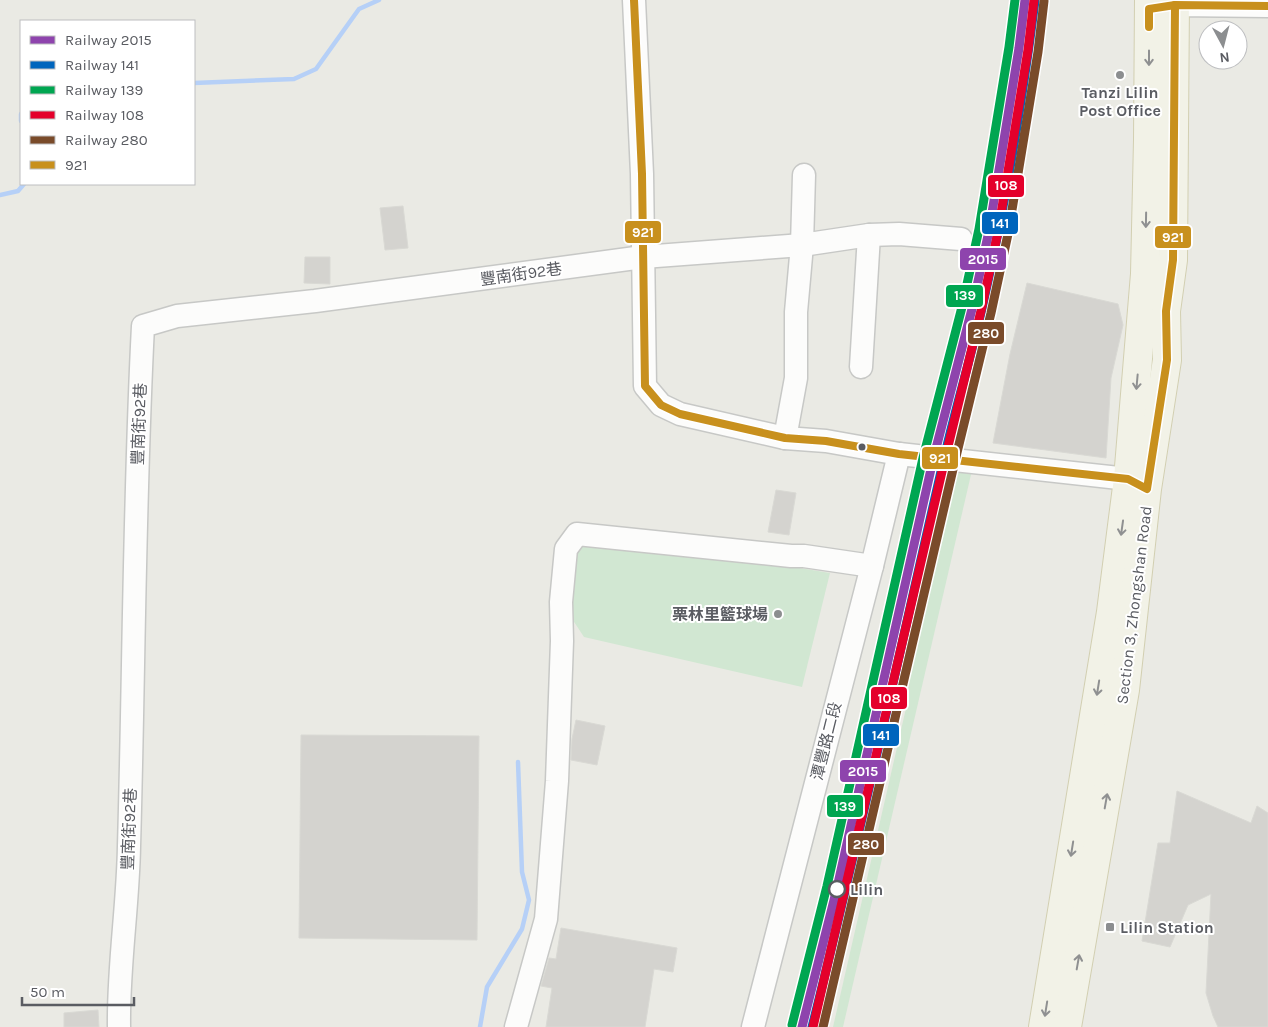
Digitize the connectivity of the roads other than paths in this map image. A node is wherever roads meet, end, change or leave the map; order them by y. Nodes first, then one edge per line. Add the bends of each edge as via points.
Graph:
1 (634, 0) edge
2 (1162, 3) edge
3 (1268, 6) edge
4 (804, 174) dead end
5 (869, 235) junction
6 (961, 239) dead end
7 (802, 245) junction
8 (643, 257) junction
9 (861, 368) dead end
10 (784, 438) junction
11 (898, 454) junction
12 (1138, 484) junction
13 (872, 566) junction
14 (119, 1027) edge
15 (516, 1027) edge
16 (753, 1027) edge
17 (1043, 1027) edge
18 (1067, 1027) edge

1 - 8 street
2 - 3 street
2 - 12 main road, Section 3, Zhongshan Road via 1148,140
4 - 7 street
5 - 6 street
5 - 7 street
5 - 9 street
7 - 8 street
7 - 10 street via 796,312 796,378
8 - 10 street via 646,386 660,405 680,414
8 - 14 street, 豐南街92巷 via 177,316 143,326 129,849
10 - 11 street
11 - 12 street
11 - 13 street, 潭豐路二段
12 -> 17 main road, Section 3, Zhongshan Road via 1111,612
18 -> 12 main road, Section 3, Zhongshan Road via 1125,690
13 - 15 street via 804,556 576,534 566,549 561,602 557,781 546,919
13 - 16 street, 潭豐路二段

